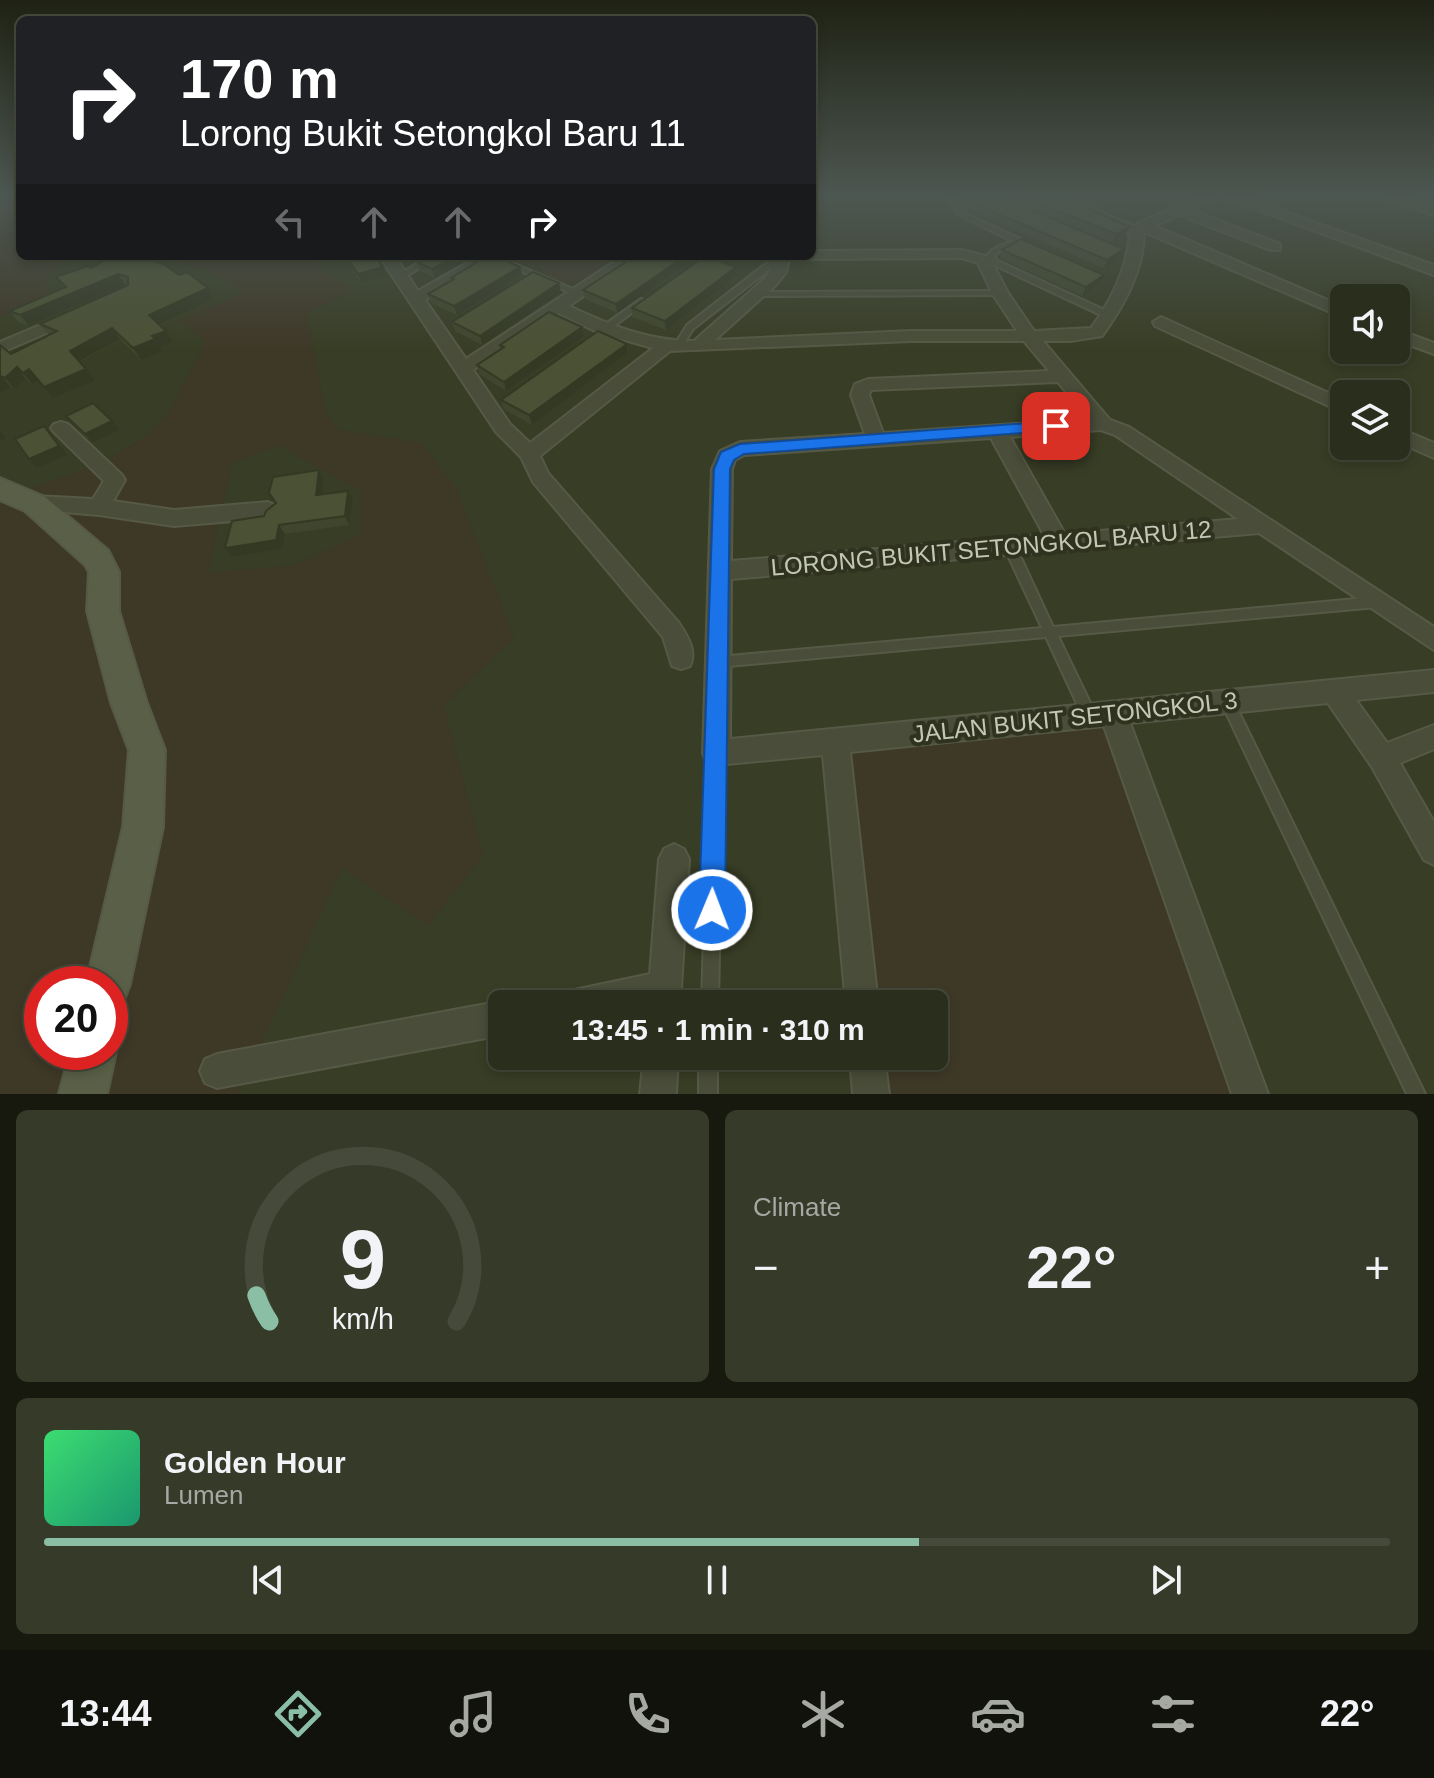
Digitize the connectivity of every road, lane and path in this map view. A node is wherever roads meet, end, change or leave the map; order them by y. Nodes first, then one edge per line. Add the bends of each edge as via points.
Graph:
1 (997, 249) edge
2 (1130, 249) edge
3 (1187, 249) edge
4 (1376, 249) edge
5 (816, 256) edge
6 (390, 260) edge
7 (428, 260) edge
8 (483, 260) edge
9 (500, 260) edge
10 (627, 260) edge
11 (781, 260) edge
12 (1434, 270) edge
13 (742, 272) dead end
14 (534, 274) junction
15 (400, 276) junction
16 (522, 282) edge
17 (760, 284) junction
18 (578, 293) junction
19 (1000, 293) junction
20 (655, 294) edge
21 (414, 300) junction
22 (557, 306) junction
23 (1330, 307) edge
24 (84, 311) edge
25 (1108, 315) junction
26 (1161, 322) dead end
27 (599, 333) junction
28 (1030, 337) junction
29 (1410, 340) edge
30 (672, 346) junction
31 (698, 346) junction
32 (0, 348) edge
33 (1434, 349) edge
34 (463, 369) junction
35 (1064, 376) junction
36 (1330, 400) edge
37 (1113, 427) junction
38 (61, 428) dead end
39 (997, 431) junction
40 (876, 439) junction
41 (1410, 440) edge
42 (1434, 451) edge
43 (529, 454) junction
44 (0, 488) edge
45 (35, 504) junction
46 (99, 507) junction
47 (268, 510) edge
48 (1263, 525) junction
49 (1059, 543) junction
50 (1010, 547) junction
51 (720, 571) junction
52 (1378, 602) junction
53 (1050, 631) junction
54 (1434, 640) edge
55 (681, 659) dead end
56 (718, 662) junction
57 (1434, 681) edge
58 (1335, 692) junction
59 (1227, 702) junction
60 (1101, 714) junction
61 (1434, 737) edge
62 (835, 740) junction
63 (716, 753) junction
64 (1382, 758) junction
65 (1434, 850) edge
66 (674, 859) dead end
67 (112, 966) edge
68 (665, 990) edge
69 (710, 990) edge
70 (861, 990) edge
71 (488, 1021) edge
72 (89, 1070) edge
73 (660, 1070) edge
74 (708, 1070) edge
75 (868, 1070) edge
76 (217, 1071) dead end
77 (83, 1094) edge
78 (658, 1094) edge
79 (708, 1094) edge
80 (871, 1094) edge
81 (1250, 1094) edge
82 (1416, 1094) edge

1 - 25 lane via 993,261
2 - 25 street
3 - 23 street
4 - 12 street
5 - 19 street via 976,256 984,260
6 - 15 street
7 - 15 lane
8 - 21 street
9 - 14 lane
10 - 18 street
11 - 17 street via 778,272
13 - 17 lane
14 - 16 lane
14 - 18 lane
15 - 21 street
17 - 19 lane
17 - 30 lane via 690,327
17 - 31 street
18 - 22 street
19 - 28 street
20 - 27 lane
21 - 34 street via 444,330
22 - 27 street
22 - 34 street
24 - 32 street
25 - 28 street via 1096,332
26 - 36 street
27 - 30 street
28 - 31 street via 911,336
28 - 35 street
29 - 33 street
30 - 31 street
30 - 43 street
34 - 43 street via 498,405 503,428
35 - 37 street
35 - 40 street via 868,385 860,395
37 - 39 street
37 - 48 street
38 - 46 street via 115,480
39 - 40 street
39 - 49 street
40 - 51 street via 740,449 727,456 722,469
41 - 42 street
43 - 55 street via 540,477 671,630
44 - 45 street
45 - 46 street
45 - 67 street via 84,544 104,572 103,611 147,750 143,827
46 - 47 street via 174,518
48 - 49 street, LORONG BUKIT SETONGKOL BARU 12
48 - 52 street
49 - 50 street, LORONG BUKIT SETONGKOL BARU 12
50 - 51 street, LORONG BUKIT SETONGKOL BARU 12
50 - 53 lane
51 - 56 street
52 - 53 lane
52 - 54 street
53 - 56 lane
53 - 60 lane
56 - 63 street
57 - 58 street, JALAN BUKIT SETONGKOL 3
58 - 59 street, JALAN BUKIT SETONGKOL 3
58 - 64 street
59 - 60 street, JALAN BUKIT SETONGKOL 3
59 - 82 lane
60 - 62 street, JALAN BUKIT SETONGKOL 3
60 - 81 street
61 - 64 street
62 - 63 street, JALAN BUKIT SETONGKOL 3
62 - 70 street
63 - 69 lane
64 - 65 street
66 - 68 street
71 - 76 street
72 - 77 street
73 - 78 street
74 - 79 lane
75 - 80 street

